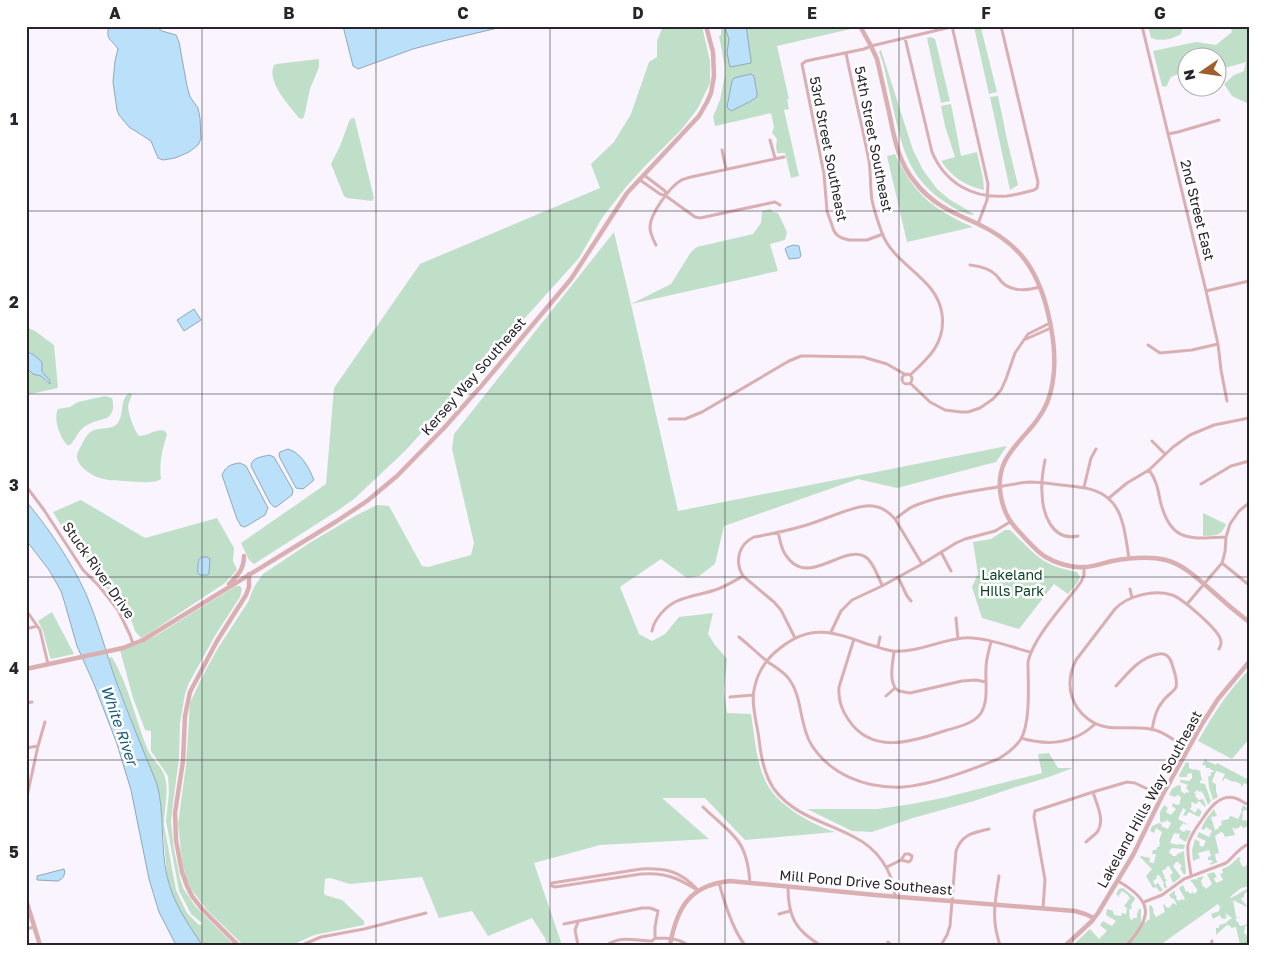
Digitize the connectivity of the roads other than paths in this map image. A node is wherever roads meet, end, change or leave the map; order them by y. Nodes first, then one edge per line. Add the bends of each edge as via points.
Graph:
1 (706, 26) edge
2 (860, 26) edge
3 (953, 26) edge
4 (1001, 26) edge
5 (1142, 26) edge
6 (905, 38) junction
7 (871, 46) junction
8 (846, 53) junction
9 (1219, 120) dead end
10 (1168, 134) junction
11 (770, 140) dead end
12 (722, 150) dead end
13 (784, 156) dead end
14 (775, 158) junction
15 (726, 169) junction
16 (644, 175) junction
17 (640, 180) junction
18 (988, 195) junction
19 (666, 196) junction
20 (780, 205) dead end
21 (978, 224) junction
22 (882, 234) junction
23 (656, 245) dead end
24 (970, 265) dead end
25 (1249, 281) edge
26 (1040, 287) junction
27 (1206, 291) junction
28 (1050, 326) junction
29 (1218, 344) junction
30 (1148, 345) dead end
31 (906, 374) junction
32 (910, 376) junction
33 (910, 383) junction
34 (1227, 401) dead end
35 (1249, 418) edge
36 (669, 419) dead end
37 (1152, 441) dead end
38 (1096, 449) dead end
39 (1166, 454) junction
40 (1045, 460) dead end
41 (1249, 461) edge
42 (1149, 470) junction
43 (1042, 482) junction
44 (1201, 484) dead end
45 (26, 486) edge
46 (999, 487) junction
47 (1084, 487) junction
48 (1109, 498) junction
49 (1249, 503) edge
50 (895, 519) junction
51 (1010, 522) junction
52 (778, 532) junction
53 (1078, 536) dead end
54 (1226, 537) junction
55 (941, 552) junction
56 (244, 556) dead end
57 (1129, 558) junction
58 (1222, 563) junction
59 (922, 564) junction
60 (1084, 567) junction
61 (951, 571) dead end
62 (249, 574) junction
63 (743, 576) junction
64 (898, 577) junction
65 (1204, 584) junction
66 (1249, 584) edge
67 (882, 586) junction
68 (1130, 589) dead end
69 (223, 590) junction
70 (1132, 598) junction
71 (911, 601) dead end
72 (1187, 604) junction
73 (26, 610) edge
74 (956, 618) dead end
75 (1249, 622) edge
76 (37, 626) junction
77 (26, 629) edge
78 (652, 631) dead end
79 (831, 632) junction
80 (739, 637) dead end
81 (880, 637) dead end
82 (795, 638) junction
83 (854, 639) junction
84 (958, 639) junction
85 (991, 642) junction
86 (133, 645) junction
87 (878, 647) junction
88 (1219, 649) dead end
89 (894, 651) junction
90 (1030, 652) junction
91 (767, 661) junction
92 (1249, 662) edge
93 (49, 664) junction
94 (26, 669) edge
95 (986, 682) junction
96 (1116, 686) dead end
97 (895, 688) junction
98 (753, 695) junction
99 (886, 696) dead end
100 (730, 697) dead end
101 (32, 702) dead end
102 (26, 703) edge
103 (45, 722) dead end
104 (1095, 724) junction
105 (1152, 730) junction
106 (1021, 738) junction
107 (38, 746) junction
108 (26, 748) edge
109 (1188, 750) junction
110 (1093, 792) junction
111 (1162, 796) junction
112 (26, 801) edge
113 (1249, 805) edge
114 (704, 807) dead end
115 (989, 829) dead end
116 (1086, 842) dead end
117 (1249, 844) edge
118 (901, 860) dead end
119 (887, 867) junction
120 (999, 876) dead end
121 (1191, 876) junction
122 (1118, 880) junction
123 (719, 882) junction
124 (750, 883) junction
125 (788, 887) junction
126 (698, 890) junction
127 (895, 896) junction
128 (26, 900) edge
129 (952, 901) junction
130 (1144, 902) junction
131 (994, 904) junction
132 (1042, 908) junction
133 (790, 911) junction
134 (426, 913) dead end
135 (779, 914) dead end
136 (1094, 918) junction
137 (578, 921) junction
138 (564, 924) dead end
139 (34, 927) junction
140 (26, 929) edge
141 (656, 938) junction
142 (671, 938) junction
143 (40, 945) edge
144 (238, 945) edge
145 (302, 945) edge
146 (578, 945) edge
147 (607, 945) edge
148 (670, 945) edge
149 (688, 945) edge
150 (745, 945) edge
151 (820, 945) edge
152 (941, 945) edge
153 (1000, 945) edge
154 (1066, 945) edge
155 (1127, 945) edge

1 - 16 street, Kersey Way Southeast via 714,68 707,102 693,123
2 - 7 street
3 - 6 street
3 - 18 street via 986,172
4 - 18 street via 1038,182 1034,190 1009,196
5 - 10 street, 2nd Street East
6 - 7 street
6 - 18 street via 932,152 940,168 960,186
7 - 8 street
7 - 21 street via 904,165 932,200
8 - 22 street, 54th Street Southeast via 869,164 873,203
8 - 22 street, 53rd Street Southeast via 806,60 801,66 824,174 828,217 834,231 845,240
9 - 10 street
10 - 27 street, 2nd Street East
11 - 14 street
12 - 15 street
13 - 14 street
14 - 15 street
15 - 19 street via 686,178
16 - 17 street, Kersey Way Southeast
16 - 19 street via 665,191
17 - 19 street
17 - 62 street, Kersey Way Southeast via 627,193 571,279 483,384 397,476 337,521
18 - 21 street
19 - 20 street via 700,218 775,202
19 - 23 street via 651,221
21 - 26 street via 1004,238 1018,251
22 - 32 street, 54th Street Southeast via 900,260 932,288 942,314 935,348
24 - 26 street via 994,273 1011,288
25 - 27 street
26 - 28 street
27 - 29 street, 2nd Street East
28 - 33 street via 1028,334 1015,353 1002,390 980,408 965,412 945,410 930,402
28 - 46 street via 1056,358 1051,390 1036,423 1006,459
29 - 30 street via 1160,353
29 - 34 street, 2nd Street East
31 - 32 street
31 - 33 street via 903,382
31 - 36 street via 870,358 802,356 702,412 685,419
32 - 33 street
35 - 39 street via 1195,432
37 - 39 street
38 - 47 street
39 - 42 street
40 - 43 street
41 - 44 street via 1231,466
42 - 48 street
42 - 54 street via 1155,479 1165,516 1177,532 1194,538
43 - 46 street
43 - 47 street
43 - 53 street via 1046,517 1062,536
45 - 86 street, Stuck River Drive via 83,570 118,610
46 - 50 street via 923,503
46 - 51 street
47 - 48 street
48 - 57 street via 1120,516
49 - 54 street via 1234,517
50 - 52 street via 889,512 872,505
50 - 59 street
51 - 55 street via 995,532 963,540
51 - 60 street via 1046,557
52 - 63 street via 754,537 744,543 738,556
52 - 67 street via 785,554 796,565 811,568 856,554 870,561
54 - 58 street
55 - 59 street
55 - 61 street
56 - 69 street via 240,573
57 - 60 street
57 - 65 street via 1168,561 1189,571
58 - 65 street
58 - 66 street
59 - 64 street
60 - 90 street via 1081,582
62 - 69 street, Kersey Way Southeast
62 - 144 street via 246,595 190,692 175,812 176,840 187,886 202,908
63 - 78 street via 717,589 676,602 664,611
63 - 82 street via 781,610
64 - 67 street
64 - 71 street
65 - 72 street
65 - 75 street
67 - 79 street via 846,605
68 - 70 street
69 - 86 street, Kersey Way Southeast
70 - 72 street via 1165,593
70 - 104 street via 1114,610 1076,660 1071,673 1074,702
72 - 88 street via 1216,632 1221,640
73 - 76 street
74 - 84 street
76 - 77 street
76 - 93 street
79 - 82 street
79 - 83 street
80 - 91 street
81 - 87 street
82 - 91 street
83 - 87 street
83 - 95 street via 840,680 840,700 851,724 876,741 895,744 967,724 983,709
84 - 85 street
84 - 89 street
85 - 90 street
85 - 95 street
86 - 93 street, Kersey Way Southeast
87 - 89 street
89 - 97 street via 892,680
90 - 106 street via 1026,722
91 - 98 street via 756,681
91 - 106 street via 789,680 807,735 820,756 843,774 869,785 904,787 945,777 998,759
92 - 109 street, Lakeland Hills Way Southeast via 1212,706
93 - 94 street, Kersey Way Southeast
95 - 97 street via 962,681 910,693
96 - 105 street via 1143,660 1159,654 1169,657 1176,684 1158,707
97 - 99 street
98 - 100 street
98 - 119 street via 762,759 781,796 807,816 855,837 875,852
101 - 102 street
103 - 107 street
104 - 105 street
104 - 106 street via 1079,735 1059,742 1044,743
105 - 109 street
107 - 108 street
107 - 112 street
109 - 111 street, Lakeland Hills Way Southeast
110 - 111 street via 1131,782
110 - 116 street via 1100,825
110 - 132 street via 1035,811 1045,880
111 - 122 street, Lakeland Hills Way Southeast
113 - 121 street via 1236,798 1227,798 1209,809 1189,841
114 - 124 street via 738,841 749,869
115 - 129 street via 973,833 958,844
117 - 121 street via 1239,849 1226,864
118 - 119 street
119 - 127 street
120 - 131 street
121 - 130 street via 1162,895
122 - 130 street via 1134,890
122 - 136 street, Lakeland Hills Way Southeast
123 - 124 street, Mill Pond Drive Southeast
123 - 126 street, Mill Pond Drive Southeast
123 - 150 street via 734,926
124 - 125 street, Mill Pond Drive Southeast
125 - 127 street, Mill Pond Drive Southeast
125 - 133 street
126 - 126 street via 679,874 654,869 552,882 555,886 655,873 678,879
126 - 142 street, Mill Pond Drive Southeast via 684,905
127 - 129 street, Mill Pond Drive Southeast
128 - 139 street
129 - 131 street, Mill Pond Drive Southeast
129 - 152 street via 948,935
130 - 155 street via 1146,910 1142,926
131 - 132 street, Mill Pond Drive Southeast
131 - 153 street via 994,922
132 - 136 street, Mill Pond Drive Southeast via 1075,911
133 - 135 street
133 - 151 street via 799,928
134 - 145 street via 322,936
136 - 154 street, Lakeland Hills Way Southeast
137 - 138 street
137 - 141 street via 650,908 658,911
137 - 146 street via 575,930
139 - 140 street
139 - 143 street
141 - 142 street
141 - 147 street via 652,941 619,939
142 - 148 street, Mill Pond Drive Southeast
142 - 149 street

